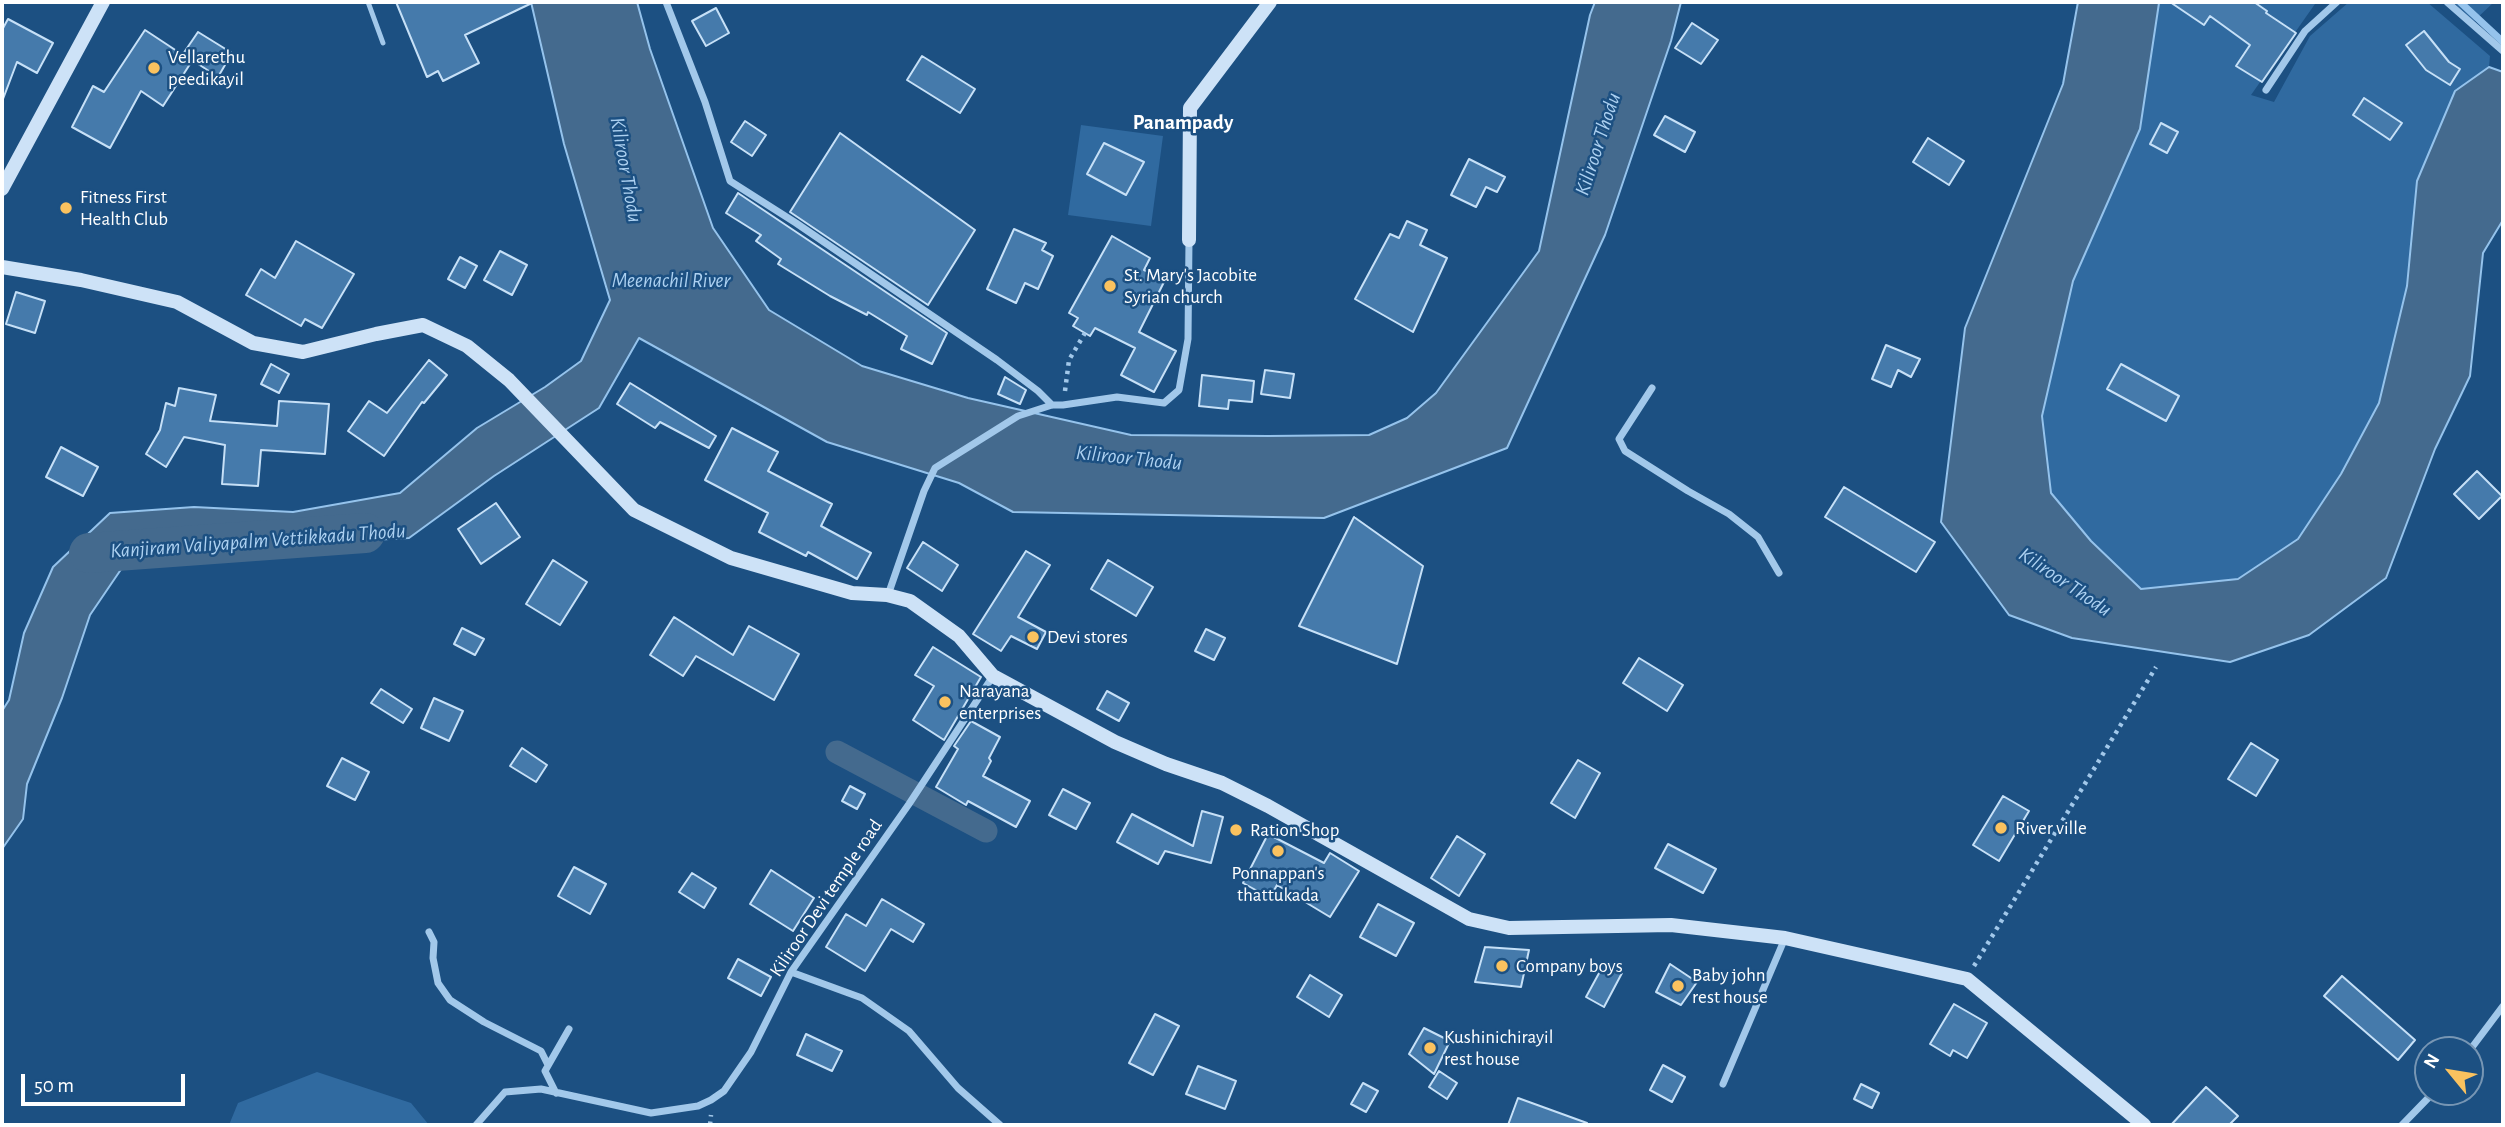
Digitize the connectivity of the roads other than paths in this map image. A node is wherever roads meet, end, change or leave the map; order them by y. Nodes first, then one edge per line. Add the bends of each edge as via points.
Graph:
1 (103, 2) edge
2 (368, 2) edge
3 (666, 2) edge
4 (1270, 2) edge
5 (2337, 2) edge
6 (2447, 2) edge
7 (383, 43) dead end
8 (2503, 51) edge
9 (2266, 90) dead end
10 (2, 189) edge
11 (1189, 240) joint
12 (2, 267) edge
13 (1652, 388) dead end
14 (1052, 405) junction
15 (1779, 573) dead end
16 (887, 595) junction
17 (993, 676) junction
18 (429, 932) dead end
19 (1785, 938) junction
20 (791, 972) junction
21 (2503, 1006) edge
22 (569, 1029) dead end
23 (2480, 1036) edge
24 (548, 1065) junction
25 (1723, 1084) dead end
26 (556, 1093) junction
27 (2420, 1106) edge
28 (476, 1125) edge
29 (1000, 1125) edge
30 (2144, 1125) edge
31 (2402, 1125) edge

1 - 10 main road
2 - 7 lane
3 - 14 street via 730,181 997,360
4 - 11 main road via 1190,108
5 - 9 street via 2305,31
6 - 8 street
11 - 14 street via 1188,339 1179,390 1164,402 1118,397
12 - 16 main road via 177,302 253,343 303,352 423,325 467,346 509,380 635,510 731,558 852,593
13 - 15 street via 1619,439 1625,451 1729,514 1758,537
14 - 16 street via 1018,416 935,468
16 - 17 main road via 910,601 959,636
17 - 19 main road via 1115,741 1268,806 1469,919 1509,928 1671,925
17 - 20 street, Kiliroor Devi temple road
18 - 24 street via 438,983 450,1000 541,1051
19 - 25 street
19 - 30 main road via 1967,979
20 - 26 street, Kiliroor Devi temple road via 751,1052 724,1091 711,1100 651,1114
20 - 29 street via 862,998 909,1031 958,1088
21 - 23 street
22 - 24 street
24 - 26 street via 545,1071
26 - 28 street, Kiliroor Devi temple road via 541,1089 505,1092
27 - 31 street

